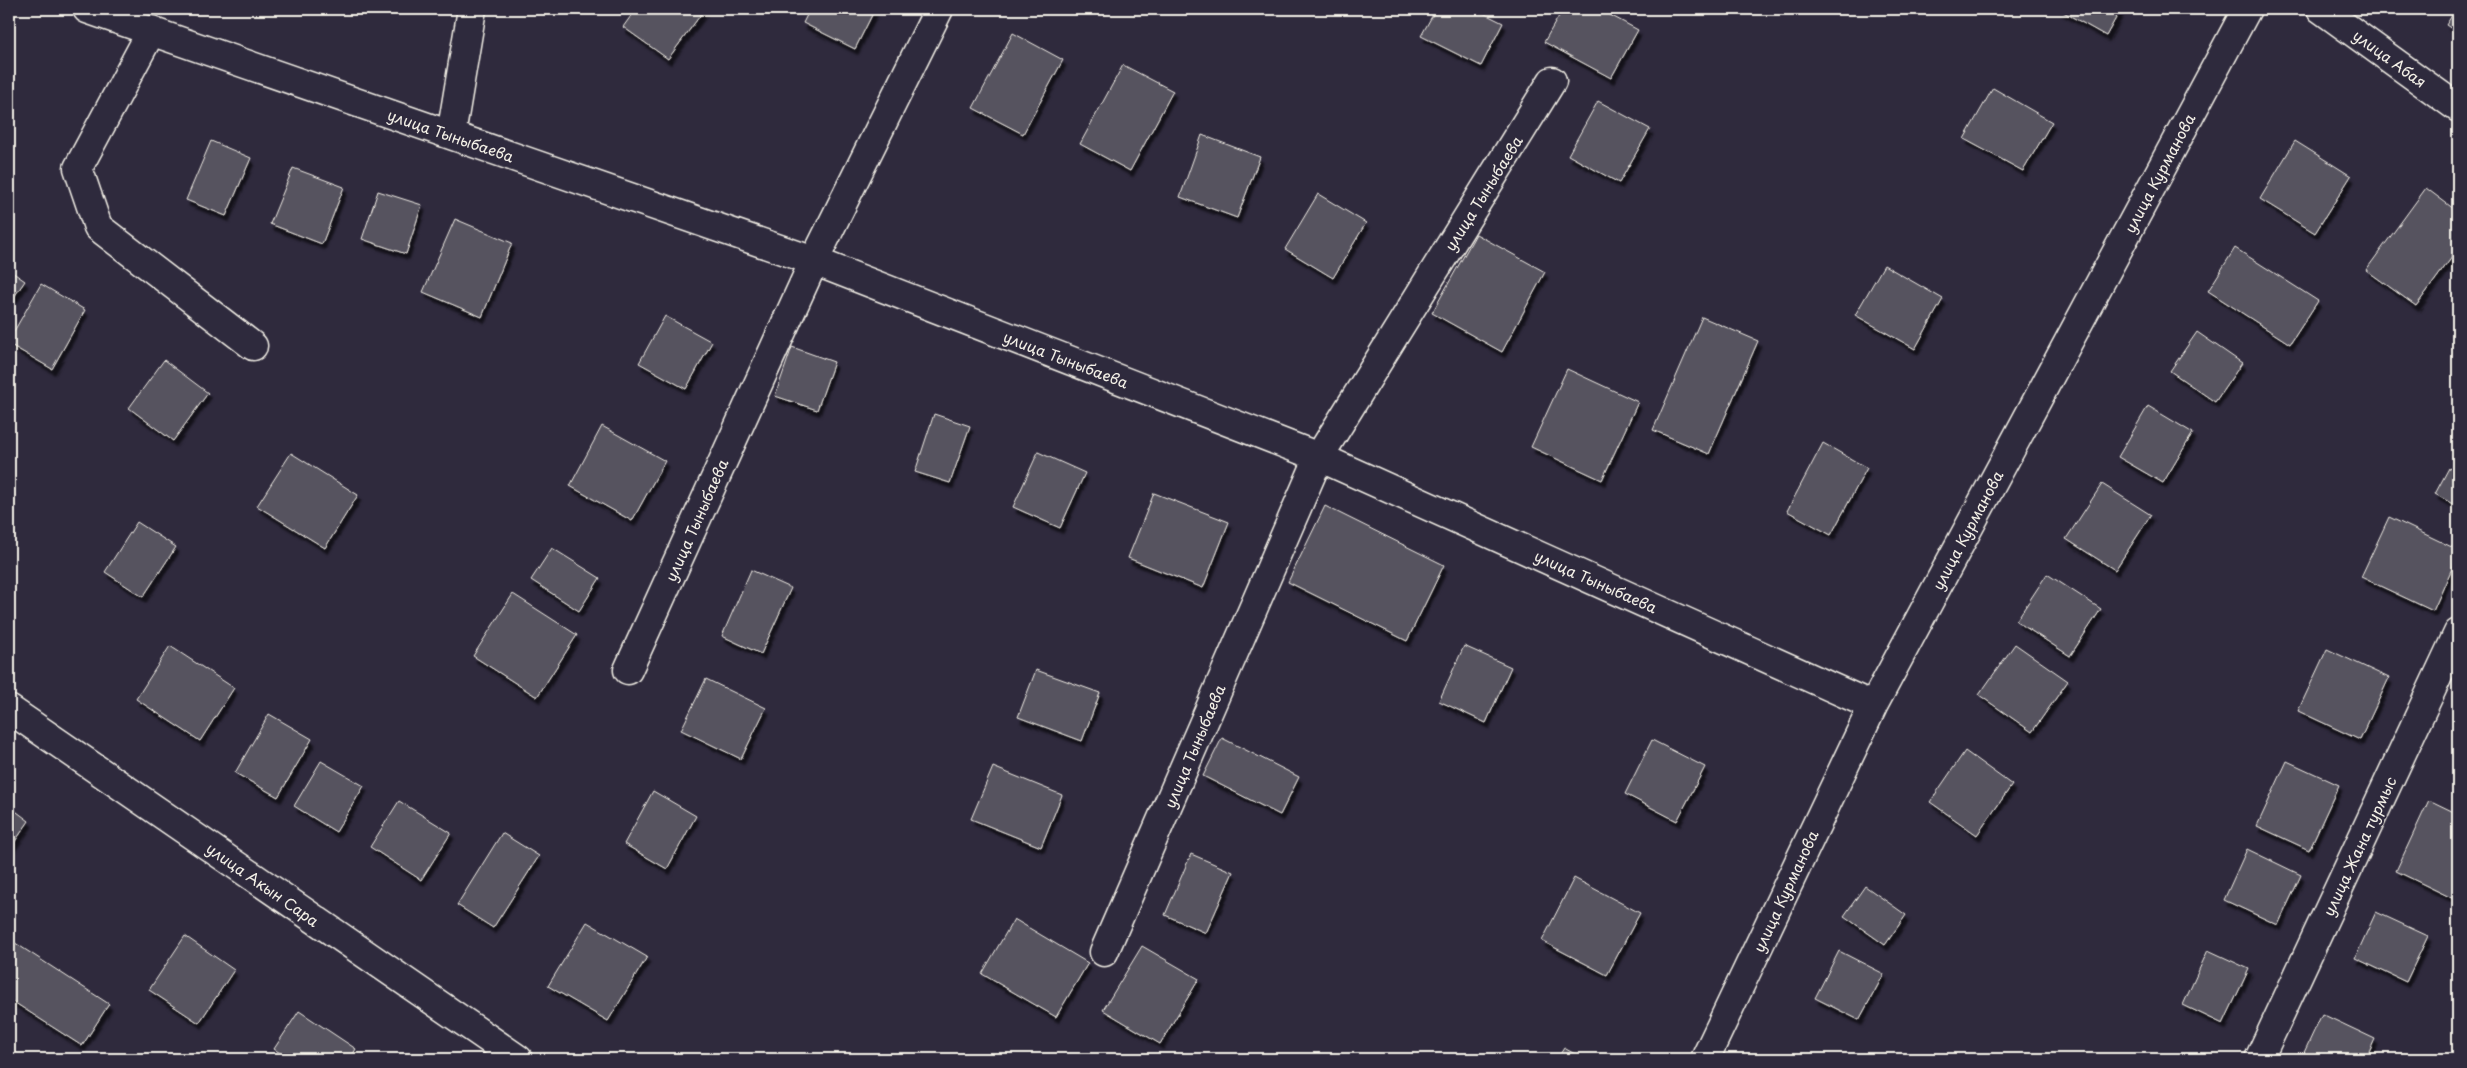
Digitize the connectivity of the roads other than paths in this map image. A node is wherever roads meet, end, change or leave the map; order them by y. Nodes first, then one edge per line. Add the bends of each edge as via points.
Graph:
1 (87, 9) edge
2 (472, 9) edge
3 (939, 9) edge
4 (2247, 9) edge
5 (2321, 9) edge
6 (152, 30) junction
7 (1552, 82) dead end
8 (2458, 108) edge
9 (451, 135) junction
10 (814, 261) junction
11 (253, 346) dead end
12 (1319, 457) junction
13 (2458, 633) edge
14 (628, 670) dead end
15 (1873, 706) junction
16 (9, 709) edge
17 (1104, 952) dead end
18 (518, 1059) edge
19 (1705, 1059) edge
20 (2259, 1059) edge

1 - 6 street, улица Тыныбаева
2 - 9 street
3 - 10 street, улица Тыныбаева
4 - 15 street, улица Курманова
5 - 8 street, улица Абая
6 - 9 street, улица Тыныбаева
6 - 11 street via 78,168 98,228
7 - 12 street, улица Тыныбаева
9 - 10 street, улица Тыныбаева
10 - 12 street, улица Тыныбаева
10 - 14 street, улица Тыныбаева
12 - 15 street, улица Тыныбаева
12 - 17 street, улица Тыныбаева
13 - 20 street, улица Жана турмыс
15 - 19 street, улица Курманова
16 - 18 street, улица Акын Сара

